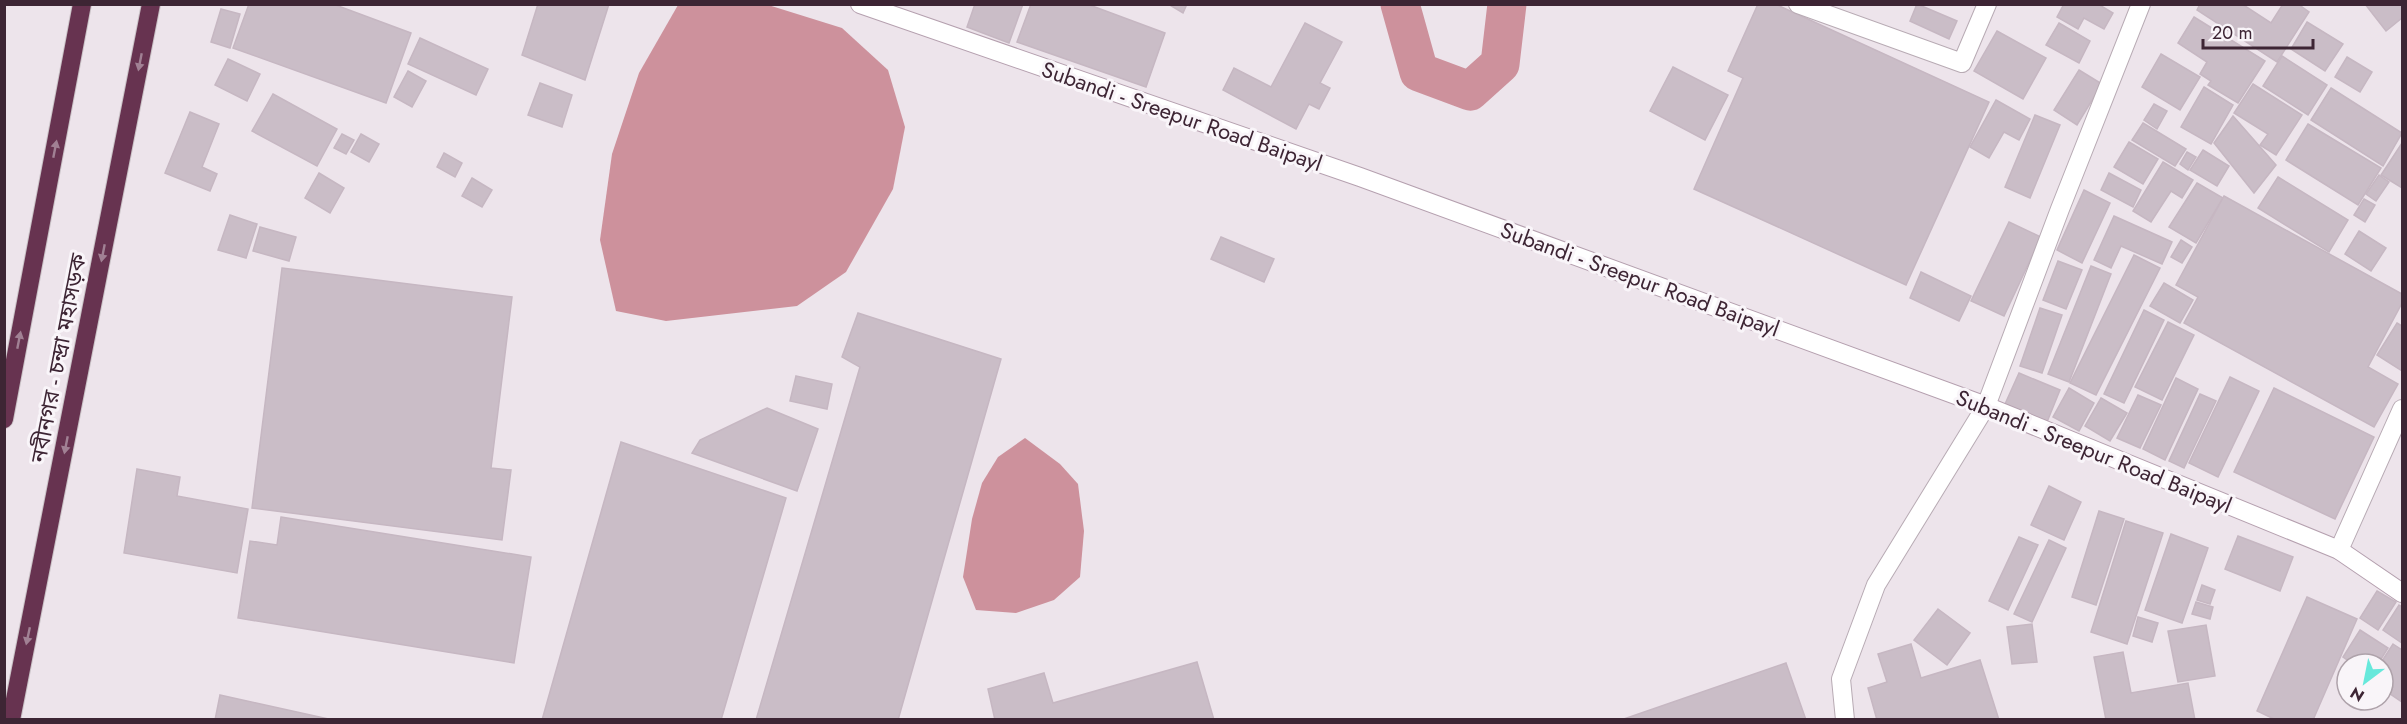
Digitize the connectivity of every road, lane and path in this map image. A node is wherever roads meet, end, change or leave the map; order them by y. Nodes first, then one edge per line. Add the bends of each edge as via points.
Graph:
1 (82, 4) edge
2 (151, 4) edge
3 (860, 4) edge
4 (1798, 4) edge
5 (1987, 4) edge
6 (2141, 4) edge
7 (1986, 406) junction
8 (2403, 409) edge
9 (4, 418) edge
10 (2339, 550) junction
11 (2403, 593) edge
12 (11, 720) edge
13 (1845, 720) edge

9 -> 1 highway, নবীনগর - চন্দ্রা মহাসড়ক
2 -> 12 highway, নবীনগর - চন্দ্রা মহাসড়ক
3 - 7 street, Subandi - Sreepur Road Baipayl via 1360,177
4 - 5 street via 1962,63
6 - 7 street
7 - 10 street, Subandi - Sreepur Road Baipayl
7 - 13 street via 1876,585 1841,679
8 - 10 street
10 - 11 street, Subandi - Sreepur Road Baipayl

